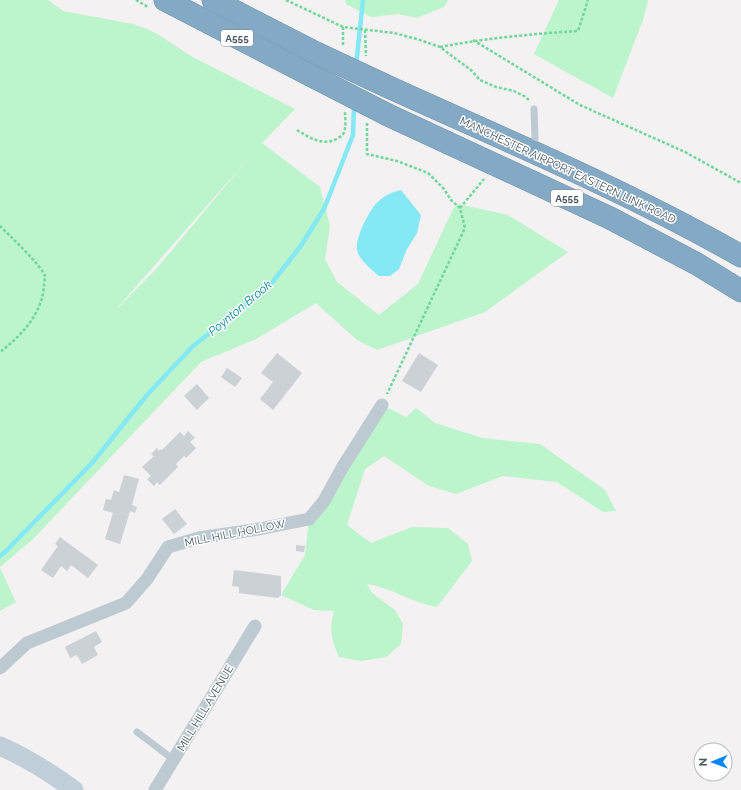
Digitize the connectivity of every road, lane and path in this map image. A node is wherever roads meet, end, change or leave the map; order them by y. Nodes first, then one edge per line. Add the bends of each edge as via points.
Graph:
1 (165, 0) edge
2 (213, 0) edge
3 (286, 0) edge
4 (588, 0) edge
5 (473, 40) junction
6 (440, 47) junction
7 (534, 109) joint
8 (530, 151) junction
9 (487, 175) dead end
10 (741, 183) edge
11 (0, 226) edge
12 (741, 256) edge
13 (741, 291) edge
14 (0, 352) edge
15 (382, 405) joint
16 (255, 626) dead end
17 (0, 668) edge
18 (137, 732) dead end
19 (0, 746) edge
20 (174, 760) junction
21 (74, 790) edge
22 (155, 790) edge

1 - 13 highway, A555, bridge via 388,115 610,218 697,264
2 - 8 highway, MANCHESTER AIRPORT EASTERN LINK ROAD / A555, bridge via 316,53
3 - 6 path via 343,28 394,33
4 - 5 path via 578,31
5 - 6 path
5 - 10 path via 580,105 685,152
6 - 7 path via 480,80 524,96
7 - 8 lane via 535,138
8 - 12 highway, MANCHESTER AIRPORT EASTERN LINK ROAD / A555 via 626,195
9 - 15 path via 460,208 465,228
11 - 14 path via 44,276 44,294 33,320
15 - 17 street, MILL HILL HOLLOW via 324,501 309,519 199,538 168,547 147,579 126,603 27,643
16 - 20 street, MILL HILL AVENUE
18 - 20 lane
19 - 21 street
20 - 22 street, MILL HILL AVENUE

